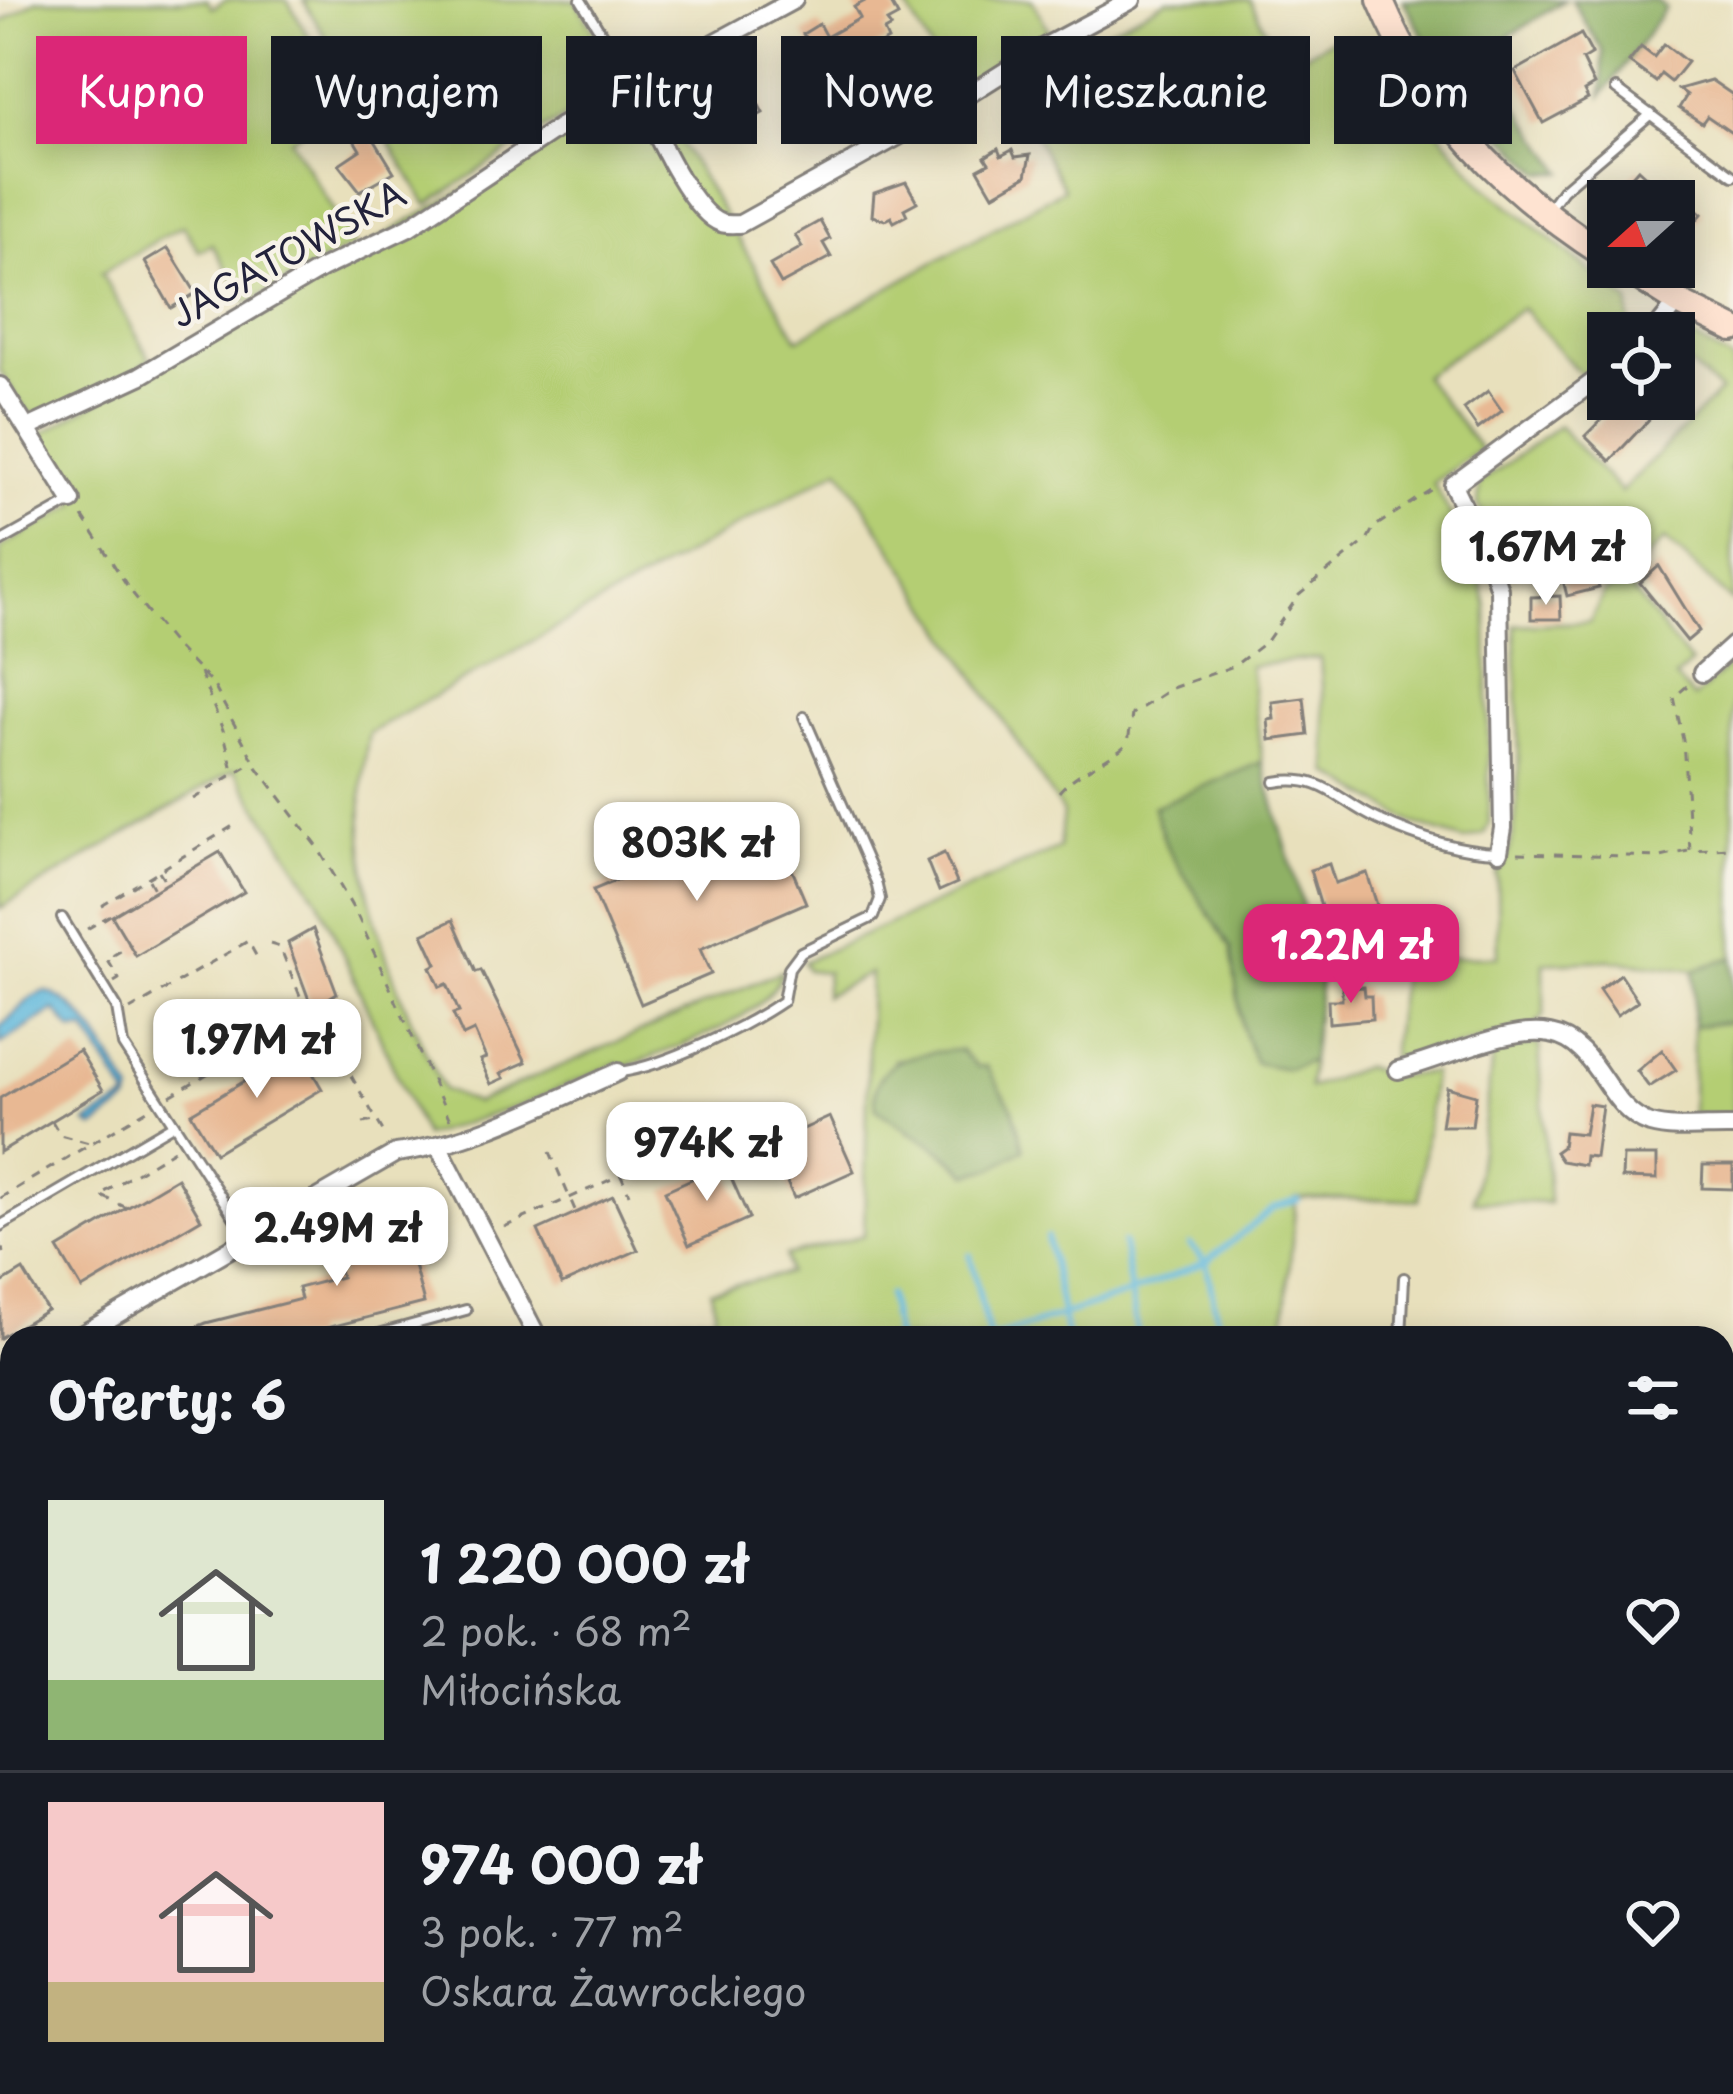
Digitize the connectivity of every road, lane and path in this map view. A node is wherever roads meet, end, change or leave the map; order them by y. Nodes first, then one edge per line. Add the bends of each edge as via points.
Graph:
1 (581, 0) edge
2 (794, 0) edge
3 (1132, 0) edge
4 (1380, 0) edge
5 (603, 36) edge
6 (730, 36) edge
7 (1616, 89) dead end
8 (1651, 114) junction
9 (566, 124) edge
10 (662, 144) edge
11 (1733, 176) edge
12 (1544, 214) junction
13 (1587, 243) edge
14 (1656, 288) edge
15 (1678, 302) junction
16 (1670, 312) edge
17 (1733, 329) edge
18 (0, 386) edge
19 (1587, 386) edge
20 (28, 428) junction
21 (1453, 485) junction
22 (72, 501) junction
23 (0, 542) edge
24 (1733, 644) edge
25 (199, 671) junction
26 (1702, 673) joint
27 (804, 717) dead end
28 (254, 761) junction
29 (234, 774) junction
30 (1275, 782) dead end
31 (1059, 792) dead end
32 (193, 800) dead end
33 (233, 826) dead end
34 (1733, 848) edge
35 (1690, 850) junction
36 (1499, 852) junction
37 (159, 871) junction
38 (148, 878) junction
39 (166, 884) dead end
40 (155, 891) dead end
41 (62, 918) dead end
42 (86, 930) dead end
43 (270, 944) dead end
44 (127, 946) dead end
45 (259, 961) dead end
46 (120, 994) dead end
47 (126, 1005) dead end
48 (313, 1011) junction
49 (260, 1042) junction
50 (232, 1059) junction
51 (236, 1066) junction
52 (1398, 1070) dead end
53 (618, 1072) joint
54 (245, 1081) dead end
55 (160, 1102) junction
56 (52, 1121) dead end
57 (377, 1121) junction
58 (362, 1123) dead end
59 (174, 1124) junction
60 (1733, 1126) edge
61 (385, 1134) dead end
62 (458, 1138) junction
63 (186, 1143) junction
64 (91, 1144) junction
65 (438, 1145) junction
66 (550, 1152) dead end
67 (628, 1194) dead end
68 (0, 1198) edge
69 (570, 1198) junction
70 (128, 1208) dead end
71 (578, 1217) dead end
72 (0, 1226) edge
73 (500, 1229) dead end
74 (248, 1239) junction
75 (0, 1245) edge
76 (0, 1261) edge
77 (1404, 1278) dead end
78 (466, 1310) dead end
79 (97, 1326) edge
80 (408, 1326) edge
81 (532, 1326) edge
82 (1402, 1326) edge

1 - 5 lane
2 - 6 street, JAGATOWSKA
3 - 10 street via 740,224 720,223 700,206
4 - 12 street via 1453,125
7 - 8 lane
8 - 11 lane
8 - 12 lane
9 - 20 street, JAGATOWSKA via 409,227 140,376
12 - 13 street
14 - 15 street
15 - 16 street
15 - 17 street
18 - 20 street
19 - 21 street
20 - 22 street
21 - 31 path via 1421,492 1374,526 1234,666 1150,699 1132,714 1129,743
21 - 36 street via 1499,589
22 - 23 lane
22 - 25 path via 130,590
24 - 26 street
25 - 28 path
25 - 29 path
26 - 35 path via 1674,697
27 - 53 lane via 876,882 873,917 801,952 783,1001 760,1018
28 - 29 path
28 - 62 path via 357,915
29 - 32 path
30 - 36 lane via 1310,780 1376,819 1456,849
33 - 37 path
34 - 35 path
35 - 36 path via 1661,857
37 - 38 path
37 - 39 path
38 - 40 path
38 - 42 path via 103,905 109,916
41 - 55 lane via 117,1008 123,1045
43 - 48 path via 280,947
44 - 46 path via 107,959
45 - 47 path via 248,941
48 - 49 path
48 - 57 path
49 - 50 path
49 - 51 path
50 - 51 path
50 - 55 path
51 - 54 path
52 - 60 street via 1548,1033 1588,1057 1629,1113 1652,1125
53 - 62 street
55 - 59 lane
55 - 64 path
56 - 64 path via 60,1135
57 - 58 path
57 - 61 path
59 - 63 lane
59 - 72 lane
62 - 65 street
63 - 70 path via 100,1195
63 - 74 lane
64 - 68 path
65 - 74 street via 396,1154
65 - 81 street
66 - 69 path
67 - 69 path via 621,1175
69 - 71 path
69 - 73 path
74 - 79 street
75 - 76 path
77 - 82 lane
78 - 80 lane

